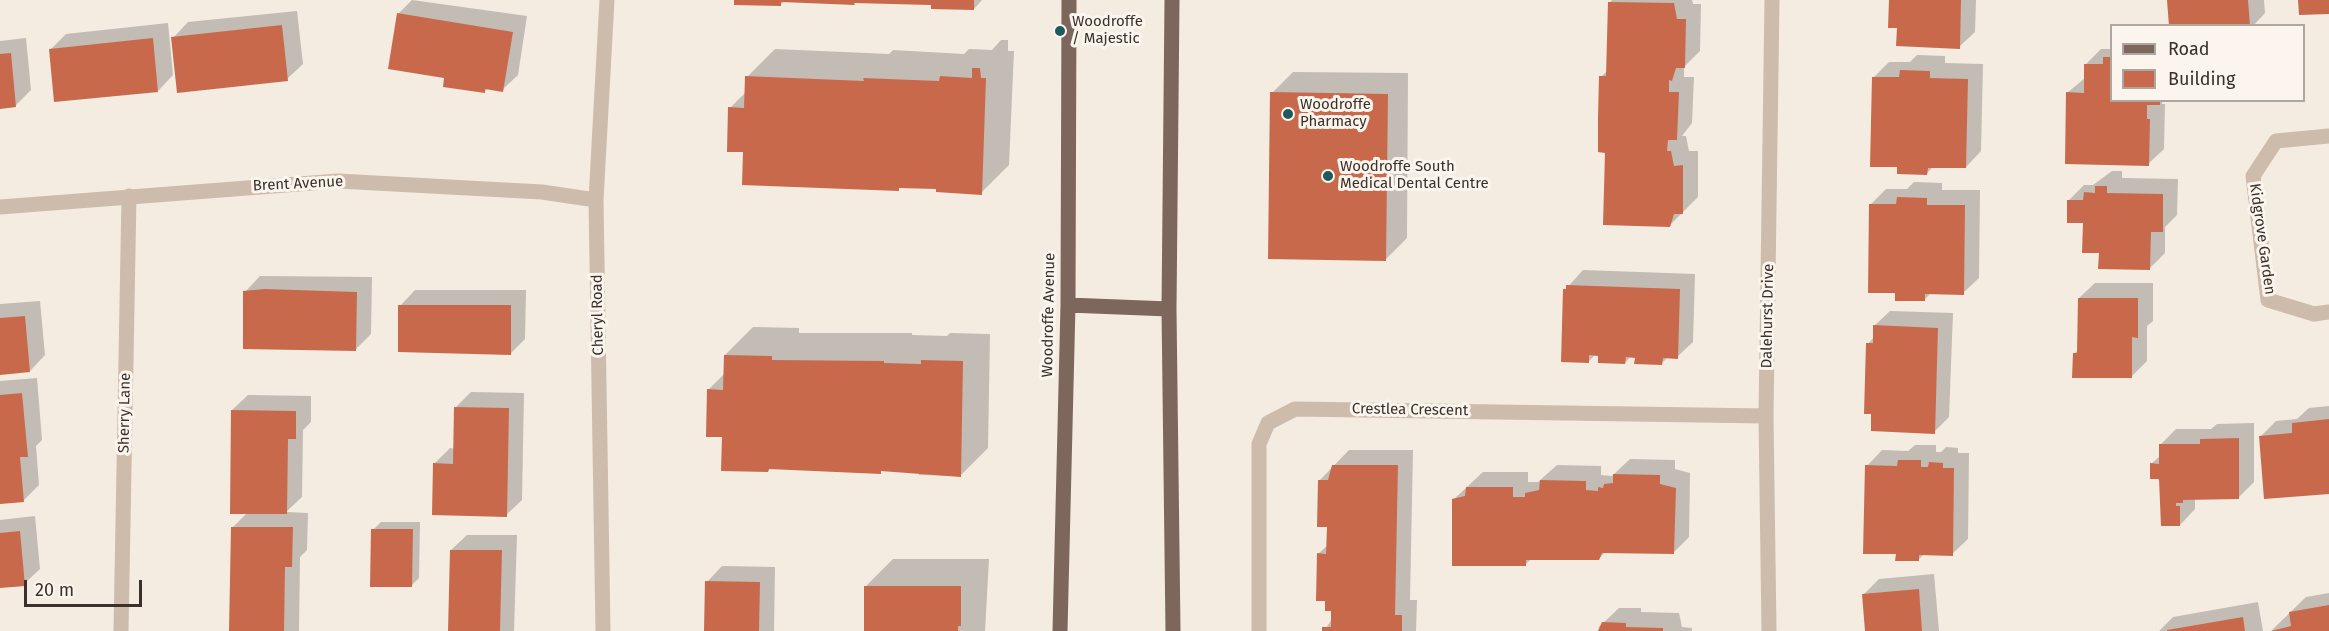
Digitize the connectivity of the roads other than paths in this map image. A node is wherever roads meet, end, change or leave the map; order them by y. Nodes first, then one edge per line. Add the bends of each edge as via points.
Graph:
1 (607, 0) edge
2 (1070, 0) edge
3 (1172, 0) edge
4 (1772, 0) edge
5 (2329, 136) edge
6 (129, 196) junction
7 (596, 200) junction
8 (0, 207) edge
9 (1068, 305) junction
10 (1169, 309) junction
11 (2329, 312) edge
12 (1766, 416) junction
13 (121, 631) edge
14 (603, 631) edge
15 (1060, 631) edge
16 (1173, 631) edge
17 (1259, 631) edge
18 (1769, 631) edge

1 - 7 street, Cheryl Road
2 - 9 main road, Woodroffe Avenue
3 - 10 main road
4 - 12 street, Dalehurst Drive
5 - 11 street, Kidgrove Garden via 2276,141 2253,177 2268,300 2314,314
6 - 7 street, Brent Avenue via 338,181 542,192
6 - 8 street, Brent Avenue
6 - 13 street, Sherry Lane
7 - 14 street, Cheryl Road
9 - 10 main road
9 - 15 main road, Woodroffe Avenue
10 - 16 main road
12 - 17 street, Crestlea Crescent via 1294,409 1268,423 1259,444
12 - 18 street, Dalehurst Drive

